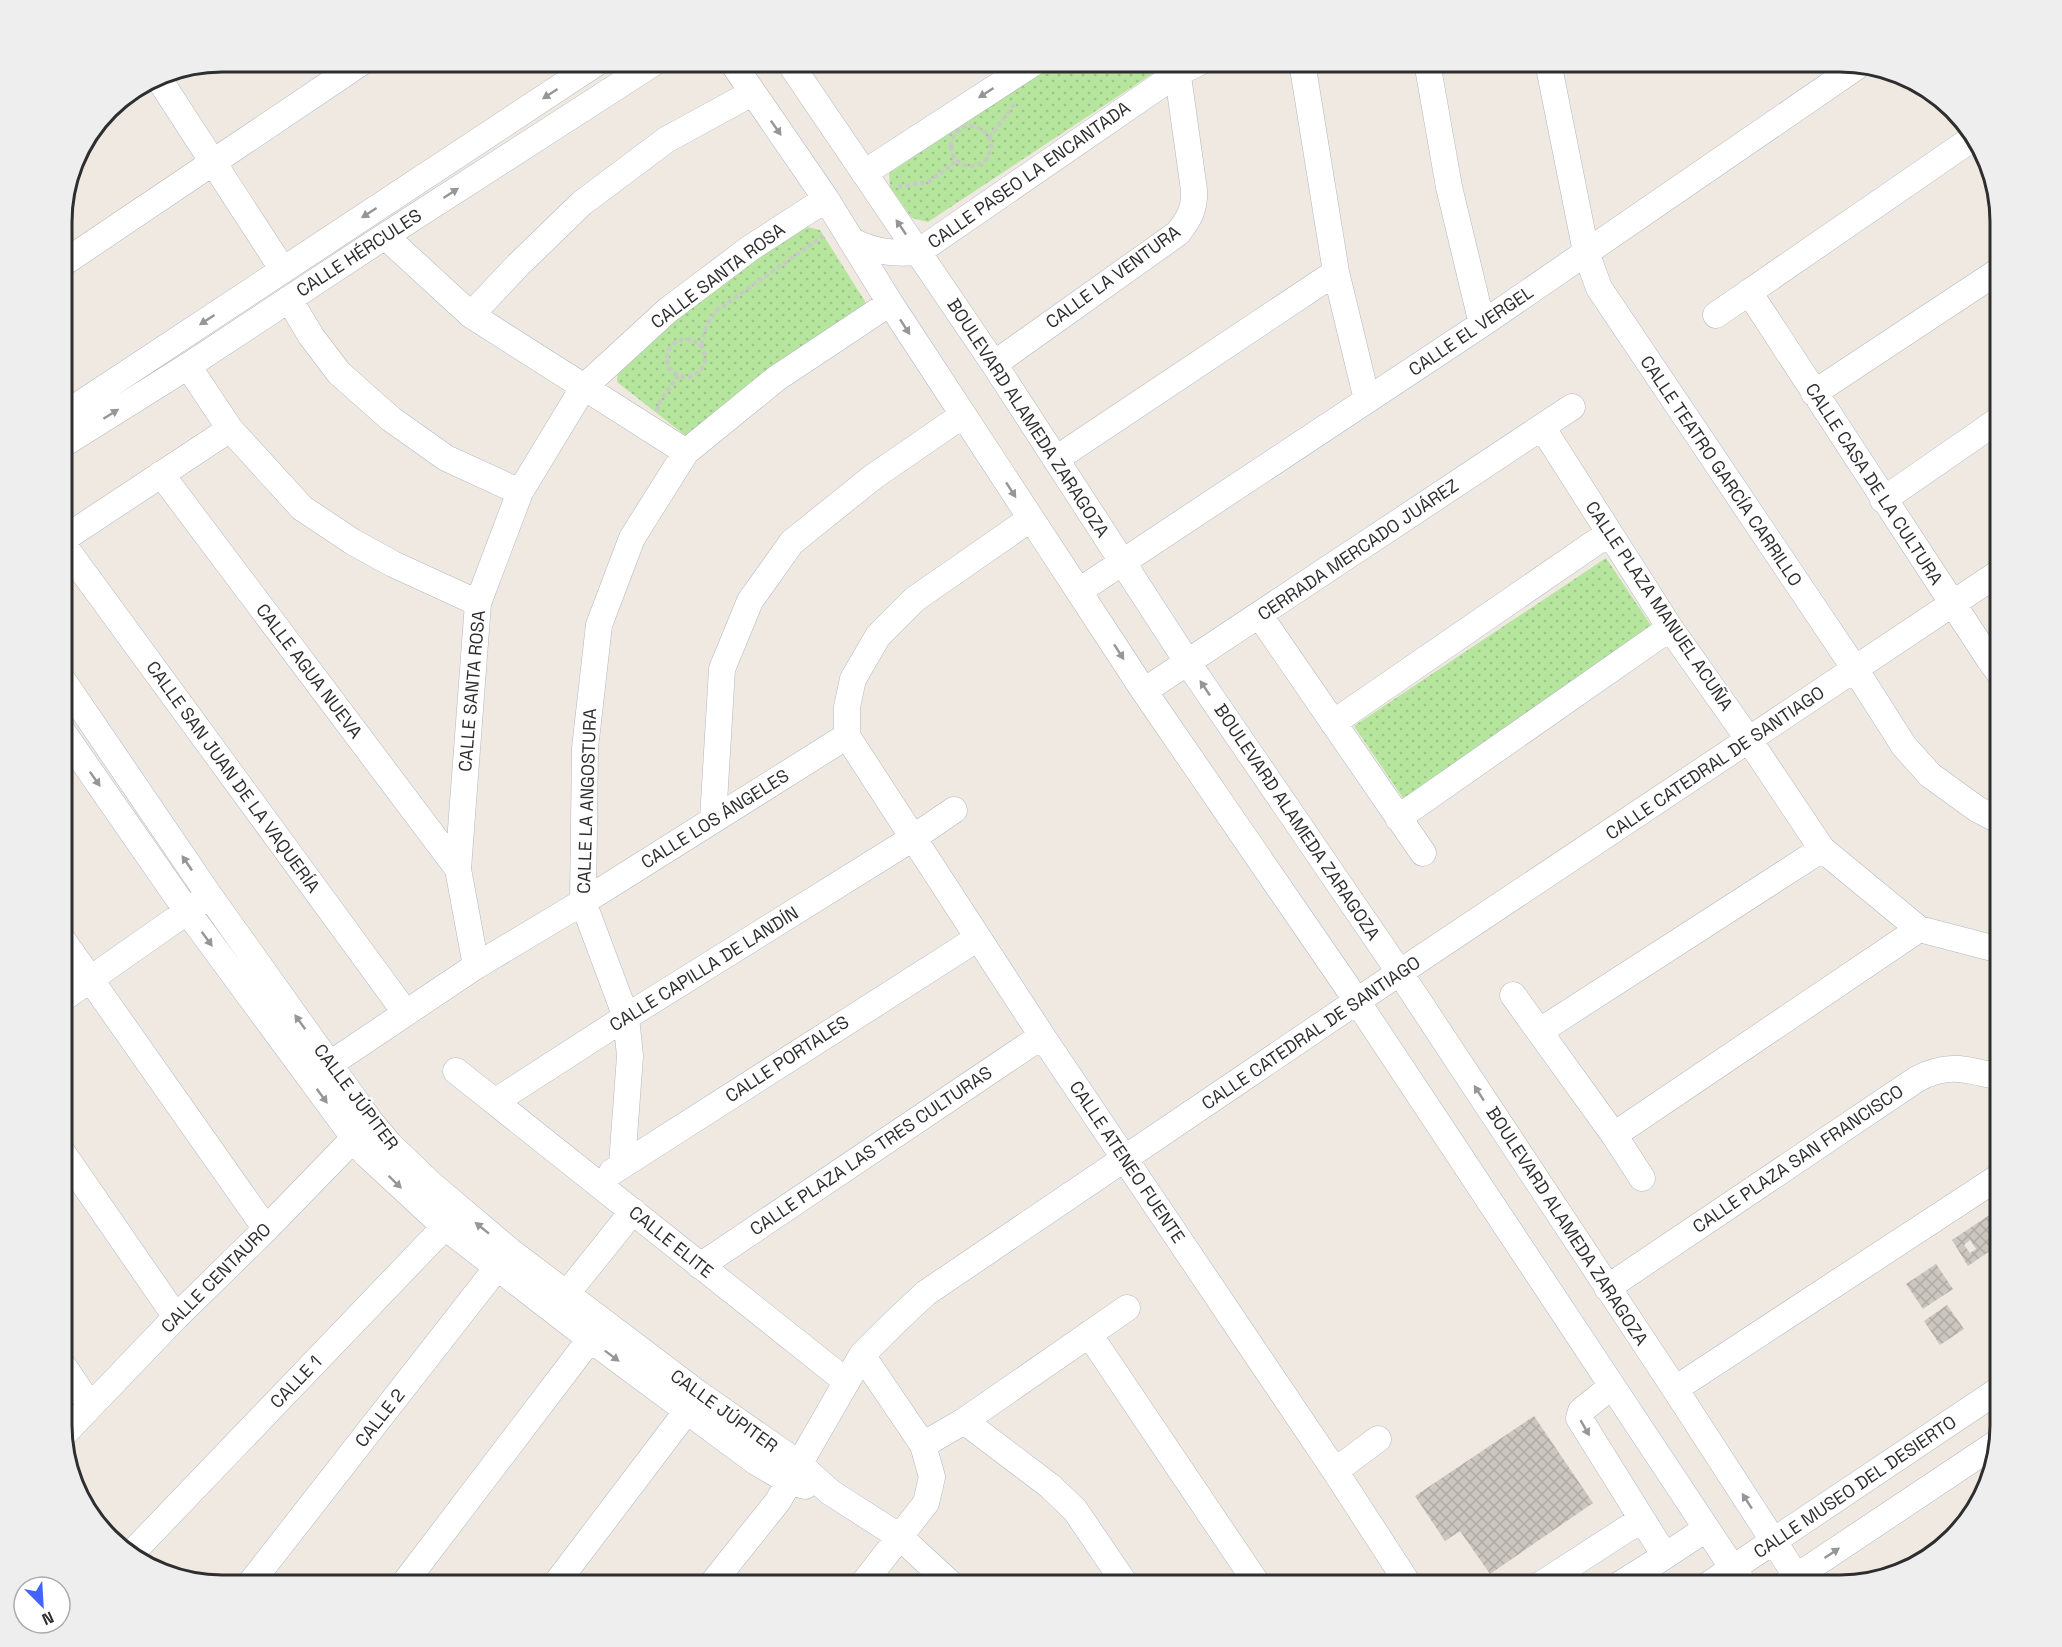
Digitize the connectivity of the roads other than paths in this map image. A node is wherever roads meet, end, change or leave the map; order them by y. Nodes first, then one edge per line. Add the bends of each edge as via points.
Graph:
1 (347, 72) edge
2 (575, 72) edge
3 (639, 72) edge
4 (738, 72) edge
5 (804, 72) edge
6 (1021, 72) edge
7 (1175, 72) edge
8 (1186, 72) edge
9 (1304, 72) edge
10 (1429, 72) edge
11 (1550, 72) edge
12 (1849, 72) edge
13 (163, 84) edge
14 (752, 93) junction
15 (1967, 143) edge
16 (213, 161) junction
17 (868, 180) junction
18 (826, 199) junction
19 (846, 231) junction
20 (385, 236) junction
21 (918, 252) junction
22 (1586, 252) junction
23 (72, 257) edge
24 (283, 270) junction
25 (1336, 272) junction
26 (1990, 277) edge
27 (1749, 292) junction
28 (289, 299) junction
29 (890, 303) junction
30 (471, 315) junction
31 (1716, 315) dead end
32 (1482, 324) junction
33 (994, 364) junction
34 (188, 366) junction
35 (583, 388) junction
36 (1814, 393) junction
37 (1367, 400) junction
38 (1572, 406) dead end
39 (72, 409) edge
40 (963, 416) junction
41 (1542, 427) junction
42 (1990, 427) edge
43 (230, 429) junction
44 (72, 439) edge
45 (687, 452) junction
46 (1056, 459) junction
47 (161, 474) junction
48 (520, 492) junction
49 (1883, 500) junction
50 (1030, 519) junction
51 (1609, 532) junction
52 (72, 534) edge
53 (72, 555) edge
54 (1122, 563) junction
55 (1990, 579) edge
56 (1079, 591) junction
57 (478, 603) junction
58 (1952, 604) junction
59 (1260, 616) junction
60 (1670, 628) junction
61 (1990, 658) edge
62 (1188, 663) junction
63 (1855, 669) junction
64 (1144, 691) junction
65 (72, 694) edge
66 (1333, 723) junction
67 (847, 736) junction
68 (1749, 740) junction
69 (72, 745) edge
70 (954, 810) dead end
71 (1990, 816) edge
72 (1398, 818) junction
73 (713, 819) junction
74 (913, 838) junction
75 (1822, 849) junction
76 (1423, 853) dead end
77 (458, 869) junction
78 (209, 895) junction
79 (583, 902) junction
80 (187, 911) junction
81 (1919, 929) junction
82 (978, 938) junction
83 (1990, 947) edge
84 (72, 953) edge
85 (476, 966) junction
86 (1400, 972) junction
87 (91, 980) junction
88 (72, 992) edge
89 (1513, 995) dead end
90 (1357, 1001) junction
91 (405, 1012) junction
92 (626, 1017) junction
93 (1540, 1031) junction
94 (1042, 1036) junction
95 (330, 1064) junction
96 (456, 1071) dead end
97 (1990, 1075) edge
98 (496, 1101) junction
99 (362, 1130) junction
100 (1614, 1135) junction
101 (1124, 1159) junction
102 (622, 1164) junction
103 (72, 1166) edge
104 (1642, 1178) dead end
105 (598, 1183) junction
106 (1990, 1183) edge
107 (633, 1211) junction
108 (453, 1218) junction
109 (266, 1229) junction
110 (504, 1260) junction
111 (700, 1266) junction
112 (1607, 1288) junction
113 (560, 1302) junction
114 (1127, 1308) dead end
115 (176, 1317) junction
116 (597, 1330) junction
117 (1089, 1334) junction
118 (862, 1355) junction
119 (72, 1379) edge
120 (847, 1382) junction
121 (1612, 1386) junction
122 (1675, 1389) junction
123 (1990, 1396) edge
124 (693, 1403) junction
125 (90, 1405) junction
126 (964, 1421) junction
127 (72, 1425) edge
128 (1378, 1439) dead end
129 (923, 1445) junction
130 (1988, 1449) edge
131 (1335, 1471) junction
132 (794, 1473) junction
133 (1642, 1519) junction
134 (1706, 1529) junction
135 (900, 1537) junction
136 (1773, 1542) junction
137 (137, 1548) edge
138 (1665, 1556) junction
139 (258, 1575) edge
140 (411, 1575) edge
141 (563, 1575) edge
142 (720, 1575) edge
143 (871, 1575) edge
144 (940, 1575) edge
145 (1119, 1575) edge
146 (1251, 1575) edge
147 (1402, 1575) edge
148 (1557, 1575) edge
149 (1636, 1575) edge
150 (1738, 1575) edge
151 (1741, 1575) edge
152 (1790, 1575) edge
153 (1806, 1575) edge

1 - 16 street
2 -> 24 street, CALLE HÉRCULES
20 -> 3 street, CALLE HÉRCULES
4 - 14 street
5 - 17 street, BOULEVARD ALAMEDA ZARAGOZA
6 -> 17 street
7 - 21 street, CALLE PASEO LA ENCANTADA
8 - 33 street, CALLE LA VENTURA via 1195,204 1190,218 1178,233
9 - 25 street
10 - 32 street via 1449,187
11 - 22 street, CALLE TEATRO GARCÍA CARRILLO
12 - 22 street, CALLE EL VERGEL
13 - 16 street
14 -> 18 street
14 - 30 street via 666,140 582,203
15 - 27 street
16 - 23 street
16 - 24 street
21 -> 17 street, BOULEVARD ALAMEDA ZARAGOZA
18 - 19 street
18 - 35 street, CALLE SANTA ROSA via 749,249 668,310
19 - 21 street, CALLE PASEO LA ENCANTADA via 864,247 881,252
19 - 29 street
20 - 28 street, CALLE HÉRCULES
20 - 30 street
21 - 33 street, BOULEVARD ALAMEDA ZARAGOZA
22 - 32 street, CALLE EL VERGEL
22 - 63 street, CALLE TEATRO GARCÍA CARRILLO via 1610,306
24 -> 39 street, CALLE HÉRCULES
25 - 37 street
25 - 46 street
26 - 36 street
27 - 31 street
27 - 36 street, CALLE CASA DE LA CULTURA
28 - 34 street, CALLE HÉRCULES
28 - 48 street via 339,373 391,418 446,458
29 -> 40 street
29 - 45 street, CALLE LA ANGOSTURA via 777,378
30 - 35 street
32 - 37 street, CALLE EL VERGEL
33 - 46 street, BOULEVARD ALAMEDA ZARAGOZA
34 - 43 street
44 -> 34 street, CALLE HÉRCULES
35 - 45 street
35 - 48 street, CALLE SANTA ROSA
36 - 49 street, CALLE CASA DE LA CULTURA
37 - 54 street, CALLE EL VERGEL
38 - 41 street, CERRADA MERCADO JUÁREZ
40 -> 50 street
40 - 73 street via 873,477 792,542 750,601 722,669
41 - 51 street, CALLE PLAZA MANUEL ACUÑA
41 - 59 street, CERRADA MERCADO JUÁREZ
42 - 49 street
43 - 47 street
43 - 57 street via 303,508 353,542
45 - 79 street, CALLE LA ANGOSTURA via 632,538 599,625 585,748
46 - 54 street, BOULEVARD ALAMEDA ZARAGOZA
47 - 52 street
47 - 77 street, CALLE AGUA NUEVA
48 - 57 street, CALLE SANTA ROSA
49 - 58 street, CALLE CASA DE LA CULTURA
50 - 56 street
50 - 67 street via 915,599 878,636 853,679 847,707
51 - 60 street, CALLE PLAZA MANUEL ACUÑA
51 - 66 street
53 - 91 street, CALLE SAN JUAN DE LA VAQUERÍA
54 - 56 street, CALLE EL VERGEL
54 - 62 street, BOULEVARD ALAMEDA ZARAGOZA
55 - 58 street, CALLE CATEDRAL DE SANTIAGO
56 -> 64 street
57 - 77 street, CALLE SANTA ROSA
58 - 61 street, CALLE CASA DE LA CULTURA
58 - 63 street, CALLE CATEDRAL DE SANTIAGO
59 - 62 street, CERRADA MERCADO JUÁREZ
59 - 66 street
60 - 68 street, CALLE PLAZA MANUEL ACUÑA
60 - 72 street
62 - 64 street, CERRADA MERCADO JUÁREZ
86 -> 62 street, BOULEVARD ALAMEDA ZARAGOZA
63 - 68 street, CALLE CATEDRAL DE SANTIAGO
63 - 71 street, CALLE TEATRO GARCÍA CARRILLO via 1916,762
64 - 90 street
78 -> 65 street, CALLE JÚPITER
66 - 72 street
67 - 73 street, CALLE LOS ÁNGELES
67 - 74 street, CALLE ATENEO FUENTE
68 - 75 street, CALLE PLAZA MANUEL ACUÑA
68 - 86 street, CALLE CATEDRAL DE SANTIAGO
69 -> 80 street, CALLE JÚPITER
70 - 74 street, CALLE CAPILLA DE LANDÍN
72 - 76 street
73 - 79 street, CALLE LOS ÁNGELES
74 - 82 street, CALLE ATENEO FUENTE
74 - 92 street, CALLE CAPILLA DE LANDÍN
75 - 81 street, CALLE PLAZA MANUEL ACUÑA
75 - 93 street
77 - 85 street, CALLE SANTA ROSA
78 - 80 street
95 -> 78 street, CALLE JÚPITER
79 - 85 street, CALLE LOS ÁNGELES
79 - 92 street, CALLE LA ANGOSTURA
80 - 87 street
80 -> 99 street, CALLE JÚPITER
81 - 83 street, CALLE PLAZA MANUEL ACUÑA
81 - 100 street
82 - 94 street, CALLE ATENEO FUENTE
82 - 102 street, CALLE PORTALES
84 - 87 street
85 - 91 street, CALLE LOS ÁNGELES
86 - 90 street, CALLE CATEDRAL DE SANTIAGO
112 -> 86 street, BOULEVARD ALAMEDA ZARAGOZA
87 - 88 street
87 - 109 street
89 - 93 street
90 - 101 street, CALLE CATEDRAL DE SANTIAGO
90 - 121 street
91 - 95 street, CALLE LOS ÁNGELES
92 - 98 street, CALLE CAPILLA DE LANDÍN
92 - 102 street, CALLE LA ANGOSTURA via 630,1056
93 - 100 street
94 - 101 street, CALLE ATENEO FUENTE
94 - 111 street, CALLE PLAZA LAS TRES CULTURAS
95 - 99 street, CALLE JÚPITER
96 - 98 street, CALLE ELITE
97 - 112 street, CALLE PLAZA SAN FRANCISCO via 1947,1068 1917,1079
98 - 105 street, CALLE ELITE
99 - 108 street, CALLE JÚPITER via 390,1145
99 - 109 street, CALLE CENTAURO
100 - 104 street
101 - 118 street, CALLE CATEDRAL DE SANTIAGO via 926,1293
101 - 131 street, CALLE ATENEO FUENTE
102 - 105 street, CALLE PORTALES
103 - 115 street
105 - 107 street, CALLE ELITE
106 - 122 street
107 - 111 street, CALLE ELITE
107 - 113 street
108 - 110 street, CALLE JÚPITER
108 - 137 street, CALLE 1
109 - 115 street, CALLE CENTAURO
110 - 113 street, CALLE JÚPITER
110 - 139 street, CALLE 2
111 - 120 street, CALLE ELITE
112 - 122 street, BOULEVARD ALAMEDA ZARAGOZA
113 - 116 street, CALLE JÚPITER
114 - 117 street
115 - 125 street, CALLE CENTAURO
116 - 124 street, CALLE JÚPITER
116 - 140 street
117 - 126 street
117 - 146 street
118 - 120 street, CALLE CATEDRAL DE SANTIAGO
118 - 129 street
119 - 125 street
120 - 132 street, CALLE CATEDRAL DE SANTIAGO
121 -> 133 street via 1581,1411 1579,1418
121 - 134 street
136 -> 122 street, BOULEVARD ALAMEDA ZARAGOZA
123 - 136 street, CALLE MUSEO DEL DESIERTO
124 - 132 street, CALLE JÚPITER
124 - 141 street
125 - 127 street, CALLE CENTAURO
126 - 129 street
126 - 145 street via 1050,1486 1075,1510
128 - 131 street
129 - 135 street via 932,1477 926,1503
153 -> 130 street
131 - 147 street, CALLE ATENEO FUENTE
132 - 135 street, CALLE JÚPITER
132 - 142 street, CALLE CATEDRAL DE SANTIAGO via 778,1501
133 - 138 street
133 - 148 street
134 - 138 street
134 - 150 street
135 - 143 street
135 - 144 street, CALLE JÚPITER
136 - 151 street, CALLE MUSEO DEL DESIERTO
136 - 152 street, BOULEVARD ALAMEDA ZARAGOZA
138 - 149 street

